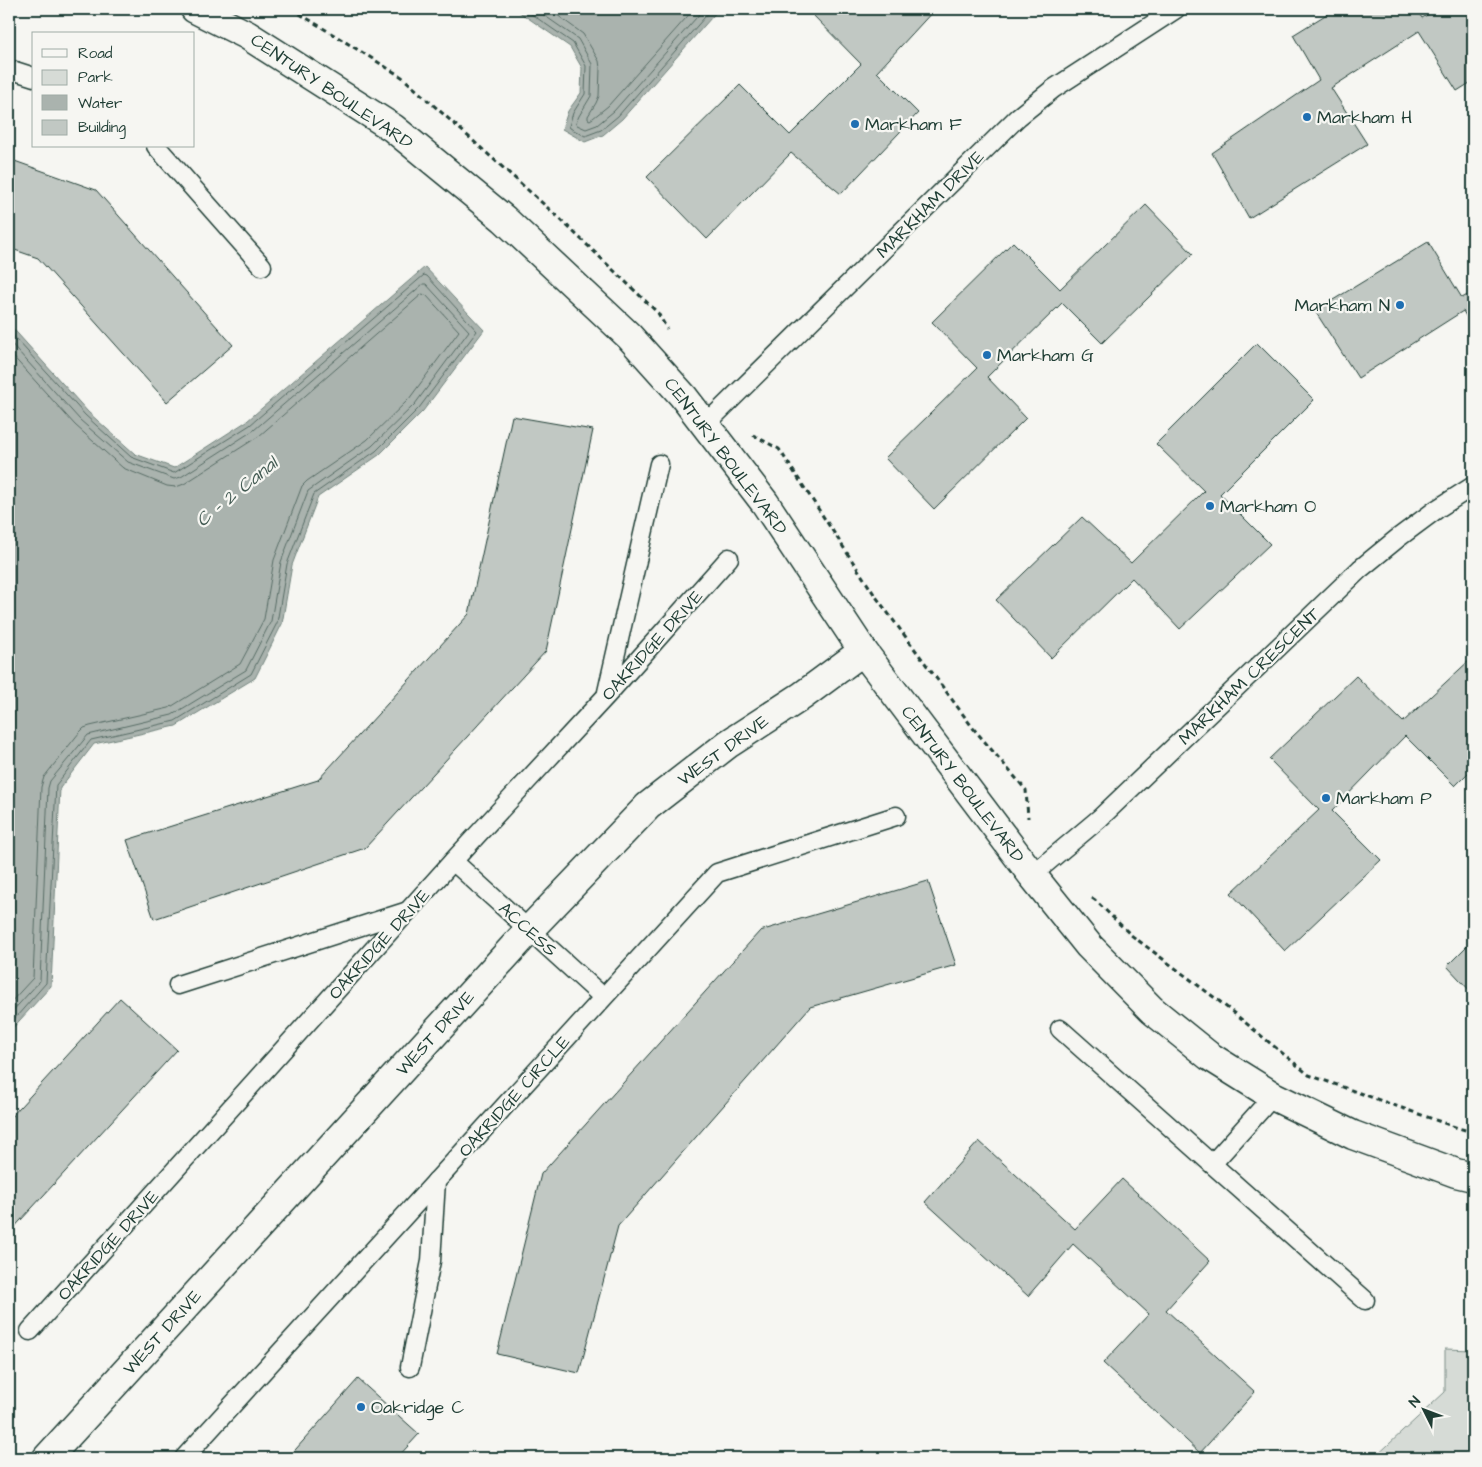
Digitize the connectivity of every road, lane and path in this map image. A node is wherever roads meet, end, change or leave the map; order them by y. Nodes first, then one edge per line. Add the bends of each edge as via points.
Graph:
1 (195, 9) edge
2 (1176, 9) edge
3 (9, 69) edge
4 (32, 76) edge
5 (158, 148) edge
6 (262, 266) dead end
7 (705, 424) junction
8 (745, 430) dead end
9 (659, 464) dead end
10 (1473, 486) edge
11 (729, 558) dead end
12 (863, 651) junction
13 (607, 695) junction
14 (896, 816) dead end
15 (1028, 827) dead end
16 (453, 861) junction
17 (1032, 874) junction
18 (1087, 896) dead end
19 (409, 910) junction
20 (530, 929) junction
21 (178, 985) dead end
22 (603, 997) junction
23 (1060, 1029) dead end
24 (1273, 1096) junction
25 (1473, 1132) edge
26 (1212, 1164) junction
27 (1473, 1177) edge
28 (436, 1181) junction
29 (1365, 1300) dead end
30 (30, 1331) dead end
31 (410, 1367) dead end
32 (47, 1458) edge
33 (184, 1458) edge

1 - 7 street, CENTURY BOULEVARD via 247,35 393,128 423,152 504,219 629,336
2 - 7 lane, MARKHAM DRIVE via 1053,89 1018,117
3 - 4 lane
5 - 6 lane
7 - 12 street, CENTURY BOULEVARD via 765,503
8 - 15 path via 779,449 874,594 973,728 1026,790
9 - 13 lane
10 - 17 lane, MARKHAM CRESCENT via 1436,509 1360,569 1100,818
11 - 13 lane, OAKRIDGE DRIVE
12 - 17 street, CENTURY BOULEVARD
12 - 20 street, WEST DRIVE via 728,744 648,806
13 - 16 lane, OAKRIDGE DRIVE
14 - 22 lane, OAKRIDGE CIRCLE via 717,872
16 - 19 lane, OAKRIDGE DRIVE
16 - 20 lane, ACCESS
17 - 24 street, CENTURY BOULEVARD via 1089,946 1152,1010 1209,1056
18 - 25 path via 1309,1074
19 - 21 lane
19 - 30 lane, OAKRIDGE DRIVE
20 - 22 lane, ACCESS
20 - 32 street, WEST DRIVE
22 - 28 lane, OAKRIDGE CIRCLE
23 - 26 lane
24 - 26 lane
24 - 27 street, CENTURY BOULEVARD via 1353,1135
26 - 29 lane
28 - 31 lane via 431,1261
28 - 33 lane, OAKRIDGE CIRCLE

